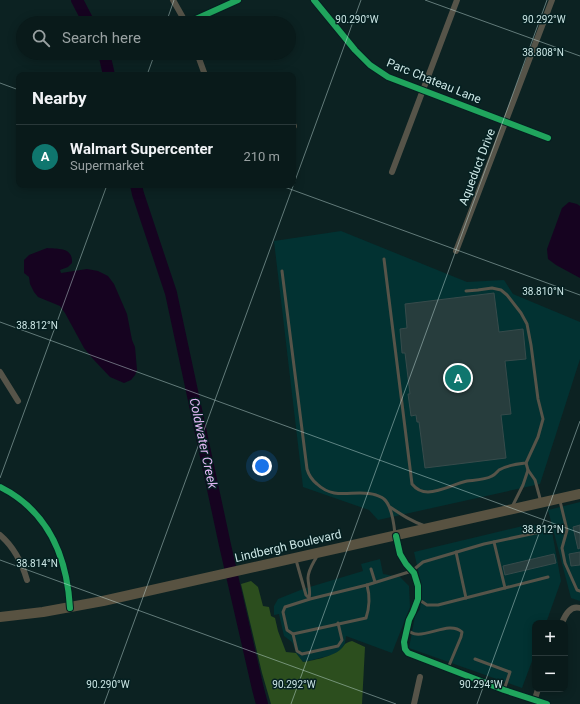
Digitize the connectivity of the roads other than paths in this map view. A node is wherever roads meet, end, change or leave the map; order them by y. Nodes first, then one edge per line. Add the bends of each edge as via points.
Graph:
1 (173, 0) edge
2 (238, 0) edge
3 (314, 0) edge
4 (457, 0) edge
5 (552, 0) edge
6 (182, 16) edge
7 (202, 16) edge
8 (200, 60) edge
9 (204, 72) edge
10 (423, 90) junction
11 (506, 122) junction
12 (548, 138) dead end
13 (392, 172) dead end
14 (456, 251) dead end
15 (384, 258) dead end
16 (282, 271) dead end
17 (466, 291) dead end
18 (0, 372) edge
19 (18, 401) dead end
20 (526, 463) junction
21 (528, 470) junction
22 (0, 487) edge
23 (580, 494) edge
24 (560, 499) junction
25 (542, 503) junction
26 (389, 506) junction
27 (510, 510) junction
28 (430, 528) junction
29 (540, 532) dead end
30 (0, 535) edge
31 (396, 536) junction
32 (494, 542) junction
33 (456, 552) junction
34 (318, 553) junction
35 (296, 558) junction
36 (371, 569) dead end
37 (412, 571) junction
38 (548, 577) dead end
39 (27, 580) dead end
40 (375, 582) junction
41 (367, 585) junction
42 (505, 588) junction
43 (580, 591) edge
44 (466, 598) junction
45 (309, 599) junction
46 (418, 599) junction
47 (70, 608) junction
48 (580, 608) edge
49 (0, 617) edge
50 (563, 620) edge
51 (338, 623) junction
52 (407, 630) junction
53 (293, 634) junction
54 (475, 659) dead end
55 (448, 668) junction
56 (420, 677) dead end
57 (504, 690) junction
58 (537, 692) edge
59 (534, 699) junction
60 (414, 704) edge
61 (547, 704) edge

1 - 6 street
2 - 7 street
3 - 10 street, Parc Chateau Lane via 370,65 388,77
4 - 10 street
5 - 11 street, Aqueduct Drive
8 - 9 street
10 - 11 street, Parc Chateau Lane
10 - 13 street
11 - 12 street, Parc Chateau Lane
11 - 14 street, Aqueduct Drive
15 - 20 lane via 412,484 420,491 439,490 466,481 487,478 508,466
16 - 26 lane via 309,475 319,486 330,492 373,494 384,499
17 - 20 lane via 492,288 501,290 527,324 538,400 544,419
18 - 19 street
20 - 21 lane
21 - 25 lane via 535,480
21 - 27 lane
22 - 47 street via 24,502 47,528 61,556 68,584
23 - 24 main road, Lindbergh Boulevard
24 - 25 main road, Lindbergh Boulevard
24 - 43 lane via 567,530 562,548 565,563 577,590
25 - 27 main road, Lindbergh Boulevard
26 - 28 lane via 412,521
26 - 31 lane
27 - 28 main road, Lindbergh Boulevard
28 - 31 main road, Lindbergh Boulevard
29 - 32 lane
30 - 39 street via 13,549
31 - 34 main road, Lindbergh Boulevard
31 - 37 street via 400,554
32 - 33 lane
32 - 42 lane
33 - 37 lane via 423,562
33 - 44 lane
34 - 35 main road, Lindbergh Boulevard
34 - 45 lane via 308,576
35 - 45 lane
35 - 47 main road, Lindbergh Boulevard
36 - 40 lane
37 - 40 lane
37 - 46 street via 418,586
38 - 42 lane
40 - 41 lane
41 - 45 lane
41 - 51 lane via 370,594 366,618
42 - 44 lane
44 - 46 lane via 438,605 427,605
45 - 53 lane via 285,607 283,612 287,630
46 - 52 street
47 - 49 main road, Lindbergh Boulevard
48 - 50 street via 571,609
51 - 53 lane
51 - 53 lane via 342,640 338,646 302,654 297,651
52 - 55 street via 404,642 408,653
52 - 55 lane via 414,634 424,634 451,627 462,632
54 - 57 lane via 510,672
55 - 57 street
56 - 60 street
57 - 59 street
58 - 59 street
59 - 61 street

